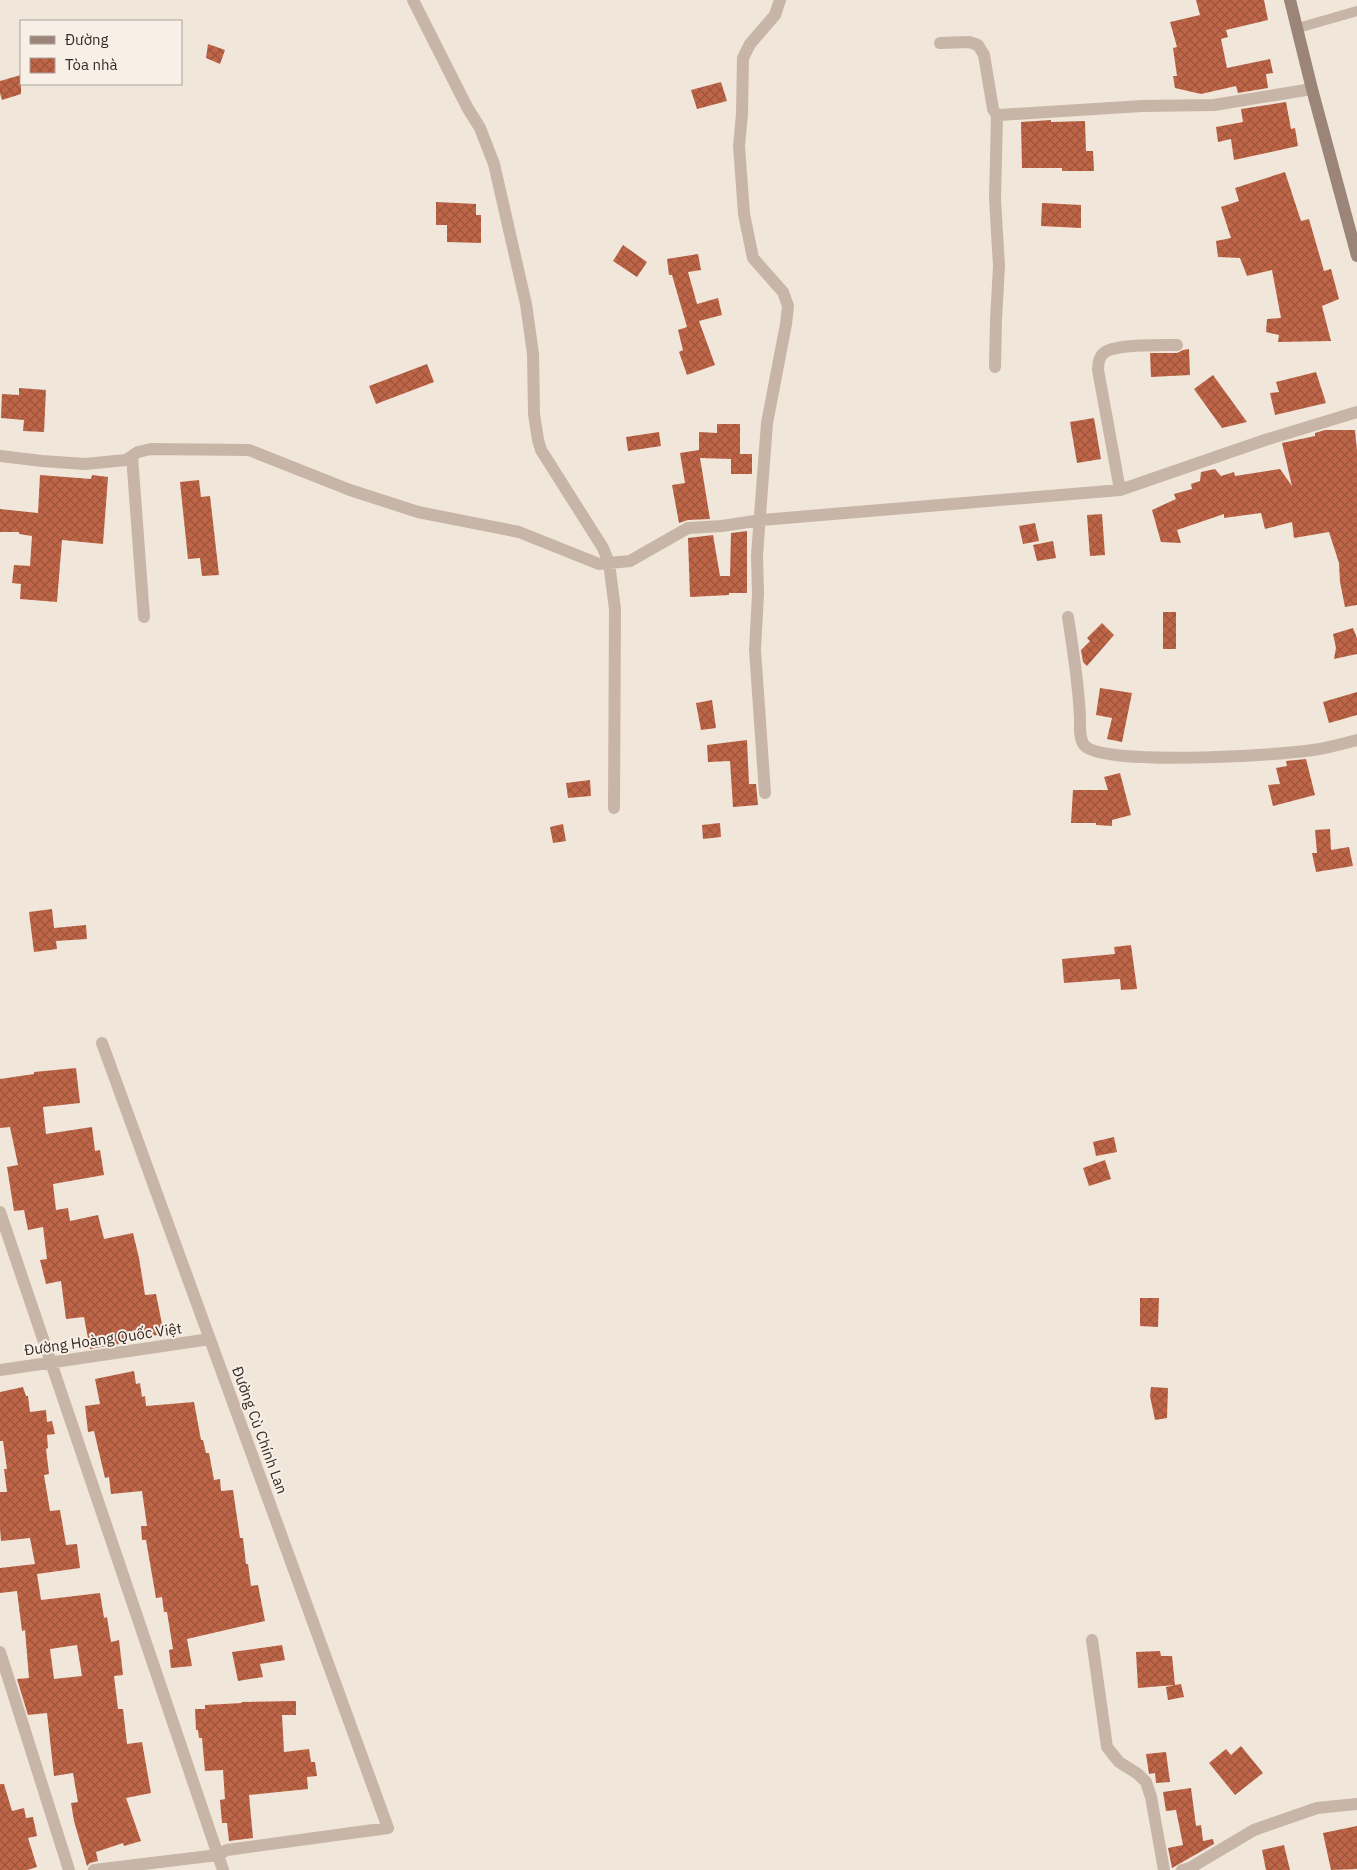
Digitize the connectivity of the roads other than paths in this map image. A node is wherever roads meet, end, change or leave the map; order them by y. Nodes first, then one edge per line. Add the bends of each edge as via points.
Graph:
1 (413, 0) edge
2 (780, 0) edge
3 (1290, 0) edge
4 (1357, 11) edge
5 (1298, 28) junction
6 (940, 43) dead end
7 (1312, 89) junction
8 (997, 115) junction
9 (1357, 256) edge
10 (1177, 344) dead end
11 (995, 367) dead end
12 (1357, 412) edge
13 (0, 456) edge
14 (132, 456) junction
15 (1120, 490) junction
16 (761, 520) junction
17 (609, 563) junction
18 (144, 617) dead end
19 (1068, 617) dead end
20 (1357, 740) edge
21 (765, 793) dead end
22 (614, 808) dead end
23 (102, 1043) dead end
24 (0, 1212) edge
25 (210, 1339) junction
26 (51, 1363) junction
27 (0, 1370) edge
28 (1092, 1640) dead end
29 (0, 1652) edge
30 (1357, 1804) edge
31 (218, 1855) junction
32 (69, 1870) edge
33 (94, 1870) edge
34 (223, 1870) edge
35 (1164, 1870) edge
36 (1182, 1870) edge

1 - 17 street via 480,128 494,164 526,304 533,354 534,414 541,450 603,548
2 - 16 street via 775,15 746,50 742,66 739,159 749,246 753,258 783,292 788,306 766,423
3 - 5 main road
4 - 5 lane
5 - 7 main road
6 - 8 street via 969,42 978,45 984,55 993,109
7 - 8 street via 1214,105
7 - 9 main road
8 - 11 street via 995,199 999,266
10 - 15 street via 1125,347 1100,356 1098,370
12 - 15 street
13 - 14 street via 85,464 126,460
14 - 17 street via 151,448 249,450 350,490 418,512 519,532 599,564
14 - 18 street
15 - 16 street
16 - 17 street via 688,528 630,561
16 - 21 street via 755,650
17 - 22 street via 615,609
19 - 20 street via 1079,693 1080,736 1090,750 1102,754 1198,758 1300,752
23 - 25 street, Đường Cù Chính Lan
24 - 26 street
25 - 26 street, Đường Hoàng Quốc Việt
25 - 31 street, Đường Cù Chính Lan via 388,1828 227,1850
26 - 27 street, Đường Hoàng Quốc Việt
26 - 31 street
28 - 35 street via 1106,1747 1119,1762 1146,1782
29 - 32 street
30 - 36 street via 1316,1808 1254,1830
31 - 33 street
31 - 34 street

